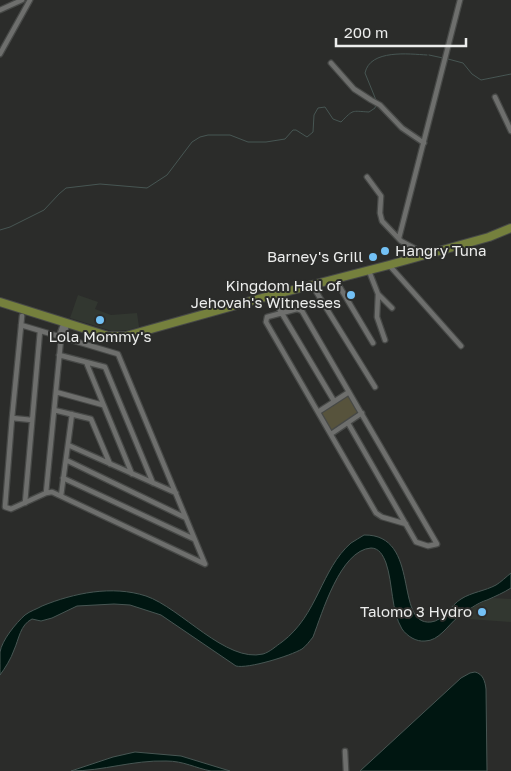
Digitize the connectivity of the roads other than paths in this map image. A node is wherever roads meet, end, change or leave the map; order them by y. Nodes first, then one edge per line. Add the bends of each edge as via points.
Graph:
1 (22, 0) edge
2 (30, 0) edge
3 (460, 0) edge
4 (1, 11) edge
5 (0, 54) edge
6 (331, 63) dead end
7 (495, 97) dead end
8 (511, 131) edge
9 (424, 143) junction
10 (367, 177) dead end
11 (511, 228) edge
12 (399, 238) junction
13 (422, 256) junction
14 (389, 266) junction
15 (369, 271) junction
16 (335, 279) junction
17 (312, 285) junction
18 (378, 294) junction
19 (271, 295) junction
20 (0, 302) edge
21 (392, 308) dead end
22 (281, 312) junction
23 (22, 316) dead end
24 (66, 322) junction
25 (21, 325) junction
26 (40, 331) junction
27 (61, 338) junction
28 (386, 340) dead end
29 (373, 343) dead end
30 (461, 346) dead end
31 (60, 355) junction
32 (86, 362) junction
33 (375, 387) dead end
34 (56, 392) junction
35 (349, 392) junction
36 (334, 401) junction
37 (103, 404) junction
38 (54, 410) junction
39 (318, 412) junction
40 (72, 414) junction
41 (362, 414) junction
42 (12, 418) junction
43 (32, 420) junction
44 (348, 423) junction
45 (331, 434) junction
46 (68, 445) junction
47 (66, 460) junction
48 (110, 464) junction
49 (132, 474) junction
50 (64, 478) junction
51 (153, 483) junction
52 (46, 493) junction
53 (176, 494) junction
54 (61, 496) junction
55 (25, 503) junction
56 (186, 518) junction
57 (406, 524) junction
58 (194, 539) junction
59 (344, 751) dead end
60 (346, 771) edge

1 - 4 street
2 - 5 street
3 - 9 street
6 - 9 street via 354,89 380,105 402,128
7 - 8 street
9 - 12 street
10 - 12 street via 381,196 381,218
11 - 13 main road
12 - 13 street
13 - 14 main road
14 - 15 main road
14 - 30 street
15 - 16 main road
15 - 18 street
16 - 17 main road
16 - 29 street
17 - 19 main road
17 - 33 street
18 - 21 street
18 - 28 street via 377,317
19 - 22 street
19 - 24 main road via 126,336 108,336
20 - 24 main road
22 - 35 street via 297,308 302,311
22 - 36 street
22 - 39 street via 269,316 266,322
23 - 25 street
24 - 27 street
25 - 26 street
25 - 42 street
26 - 27 street
26 - 43 street
27 - 31 street
27 - 53 street via 118,354
31 - 32 street
31 - 34 street
32 - 37 street
32 - 51 street via 105,368
34 - 37 street
34 - 38 street
35 - 36 street
35 - 41 street
36 - 39 street
37 - 49 street
38 - 40 street
38 - 52 street
39 - 45 street
40 - 46 street
40 - 48 street via 92,419
41 - 44 street
41 - 57 street via 437,544 419,544
42 - 43 street
42 - 55 street via 5,505 9,509
43 - 55 street
44 - 45 street
44 - 57 street
45 - 57 street via 378,515
46 - 47 street
46 - 48 street
47 - 50 street
47 - 56 street
48 - 49 street
49 - 51 street
50 - 54 street
50 - 58 street
51 - 53 street
52 - 54 street
52 - 55 street
53 - 56 street
54 - 58 street via 205,564
56 - 58 street
59 - 60 street

